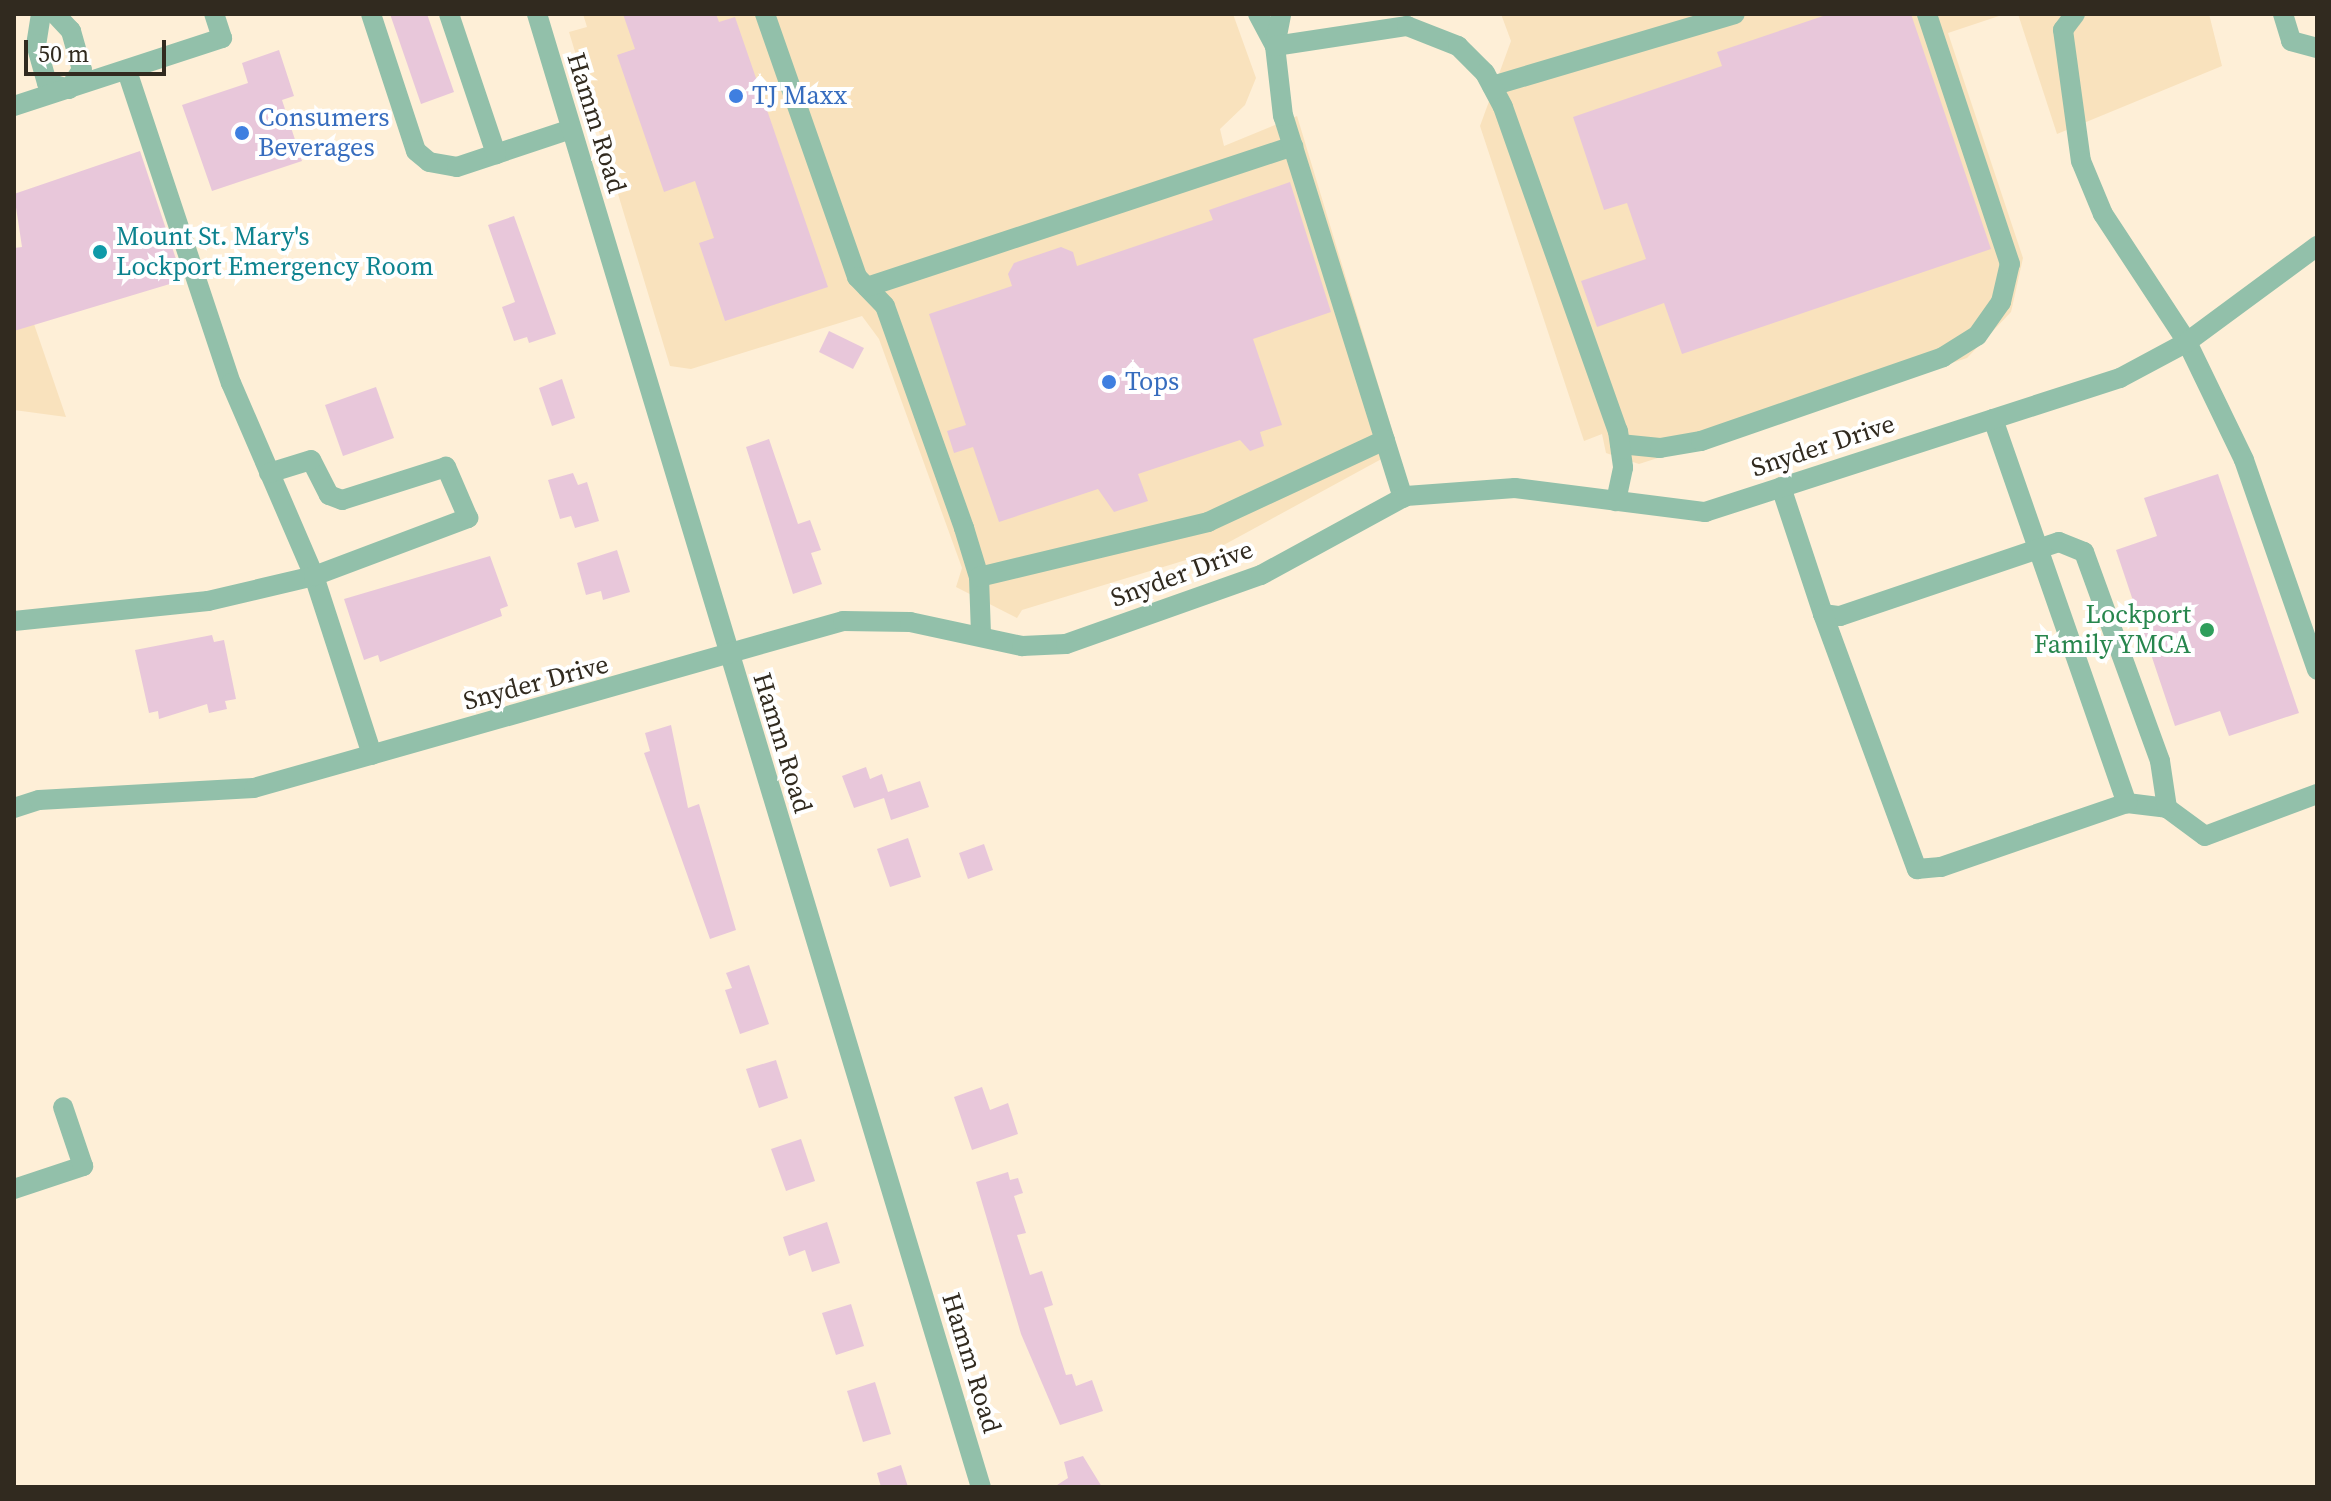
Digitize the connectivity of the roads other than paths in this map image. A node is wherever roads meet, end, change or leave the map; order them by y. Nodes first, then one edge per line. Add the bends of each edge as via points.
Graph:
1 (41, 14) edge
2 (55, 14) edge
3 (214, 14) edge
4 (371, 14) edge
5 (449, 14) edge
6 (537, 14) edge
7 (765, 14) edge
8 (1258, 14) edge
9 (1281, 14) edge
10 (1735, 14) edge
11 (1927, 14) edge
12 (2075, 14) edge
13 (2283, 14) edge
14 (1275, 46) junction
15 (2317, 48) edge
16 (127, 71) junction
17 (1492, 86) junction
18 (69, 89) junction
19 (14, 106) edge
20 (571, 129) junction
21 (1293, 146) junction
22 (496, 154) junction
23 (2317, 246) edge
24 (867, 287) junction
25 (2187, 342) junction
26 (1993, 419) junction
27 (1385, 440) junction
28 (1620, 444) junction
29 (269, 473) junction
30 (1781, 487) junction
31 (1403, 498) junction
32 (1616, 501) junction
33 (2040, 547) junction
34 (314, 576) junction
35 (979, 577) junction
36 (1823, 614) junction
37 (14, 621) edge
38 (981, 635) junction
39 (729, 656) junction
40 (2317, 670) edge
41 (372, 755) junction
42 (2317, 794) edge
43 (2127, 803) junction
44 (14, 808) edge
45 (2167, 808) junction
46 (63, 1107) dead end
47 (14, 1189) edge
48 (981, 1487) edge

1 - 18 street via 36,44 47,83
2 - 18 street via 71,31 82,70
3 - 16 street via 222,38
4 - 22 street via 416,151 429,162 457,167
5 - 22 street
6 - 20 street, Hamm Road
7 - 24 street via 857,277
8 - 14 street
9 - 14 street
10 - 17 street
11 - 28 street via 2010,264 1993,313 1977,336 1900,372 1701,441 1660,448
12 - 25 street via 2063,30 2081,161 2103,214
13 - 15 street via 2291,41
14 - 17 street via 1407,26 1458,46
14 - 21 street via 1276,83
16 - 18 street
16 - 29 street via 231,383
17 - 28 street
18 - 19 street
20 - 22 street
20 - 39 street, Hamm Road
21 - 24 street
21 - 27 street
23 - 25 street, Snyder Drive
24 - 35 street via 885,306
25 - 26 street, Snyder Drive via 2120,378
25 - 40 street via 2244,460
26 - 30 street, Snyder Drive
26 - 33 street
27 - 31 street
27 - 35 street via 1208,522
28 - 32 street via 1623,468
29 - 34 street
29 - 34 street via 311,460 329,495 342,500 439,467 453,472 468,513 462,525
30 - 32 street, Snyder Drive via 1705,512
30 - 36 street
31 - 32 street, Snyder Drive via 1515,488
31 - 38 street, Snyder Drive via 1261,575 1066,644 1022,646
33 - 36 street via 1840,616
33 - 43 street
33 - 45 street via 2071,544 2092,566 2160,761
34 - 37 street via 208,601
34 - 41 street
35 - 38 street
36 - 43 street via 1917,869 1941,867
38 - 39 street, Snyder Drive via 910,622 843,621
39 - 41 street, Snyder Drive
39 - 48 street, Hamm Road
41 - 44 street, Snyder Drive via 254,788 39,800
42 - 45 street via 2205,836
43 - 45 street
46 - 47 street via 83,1166

